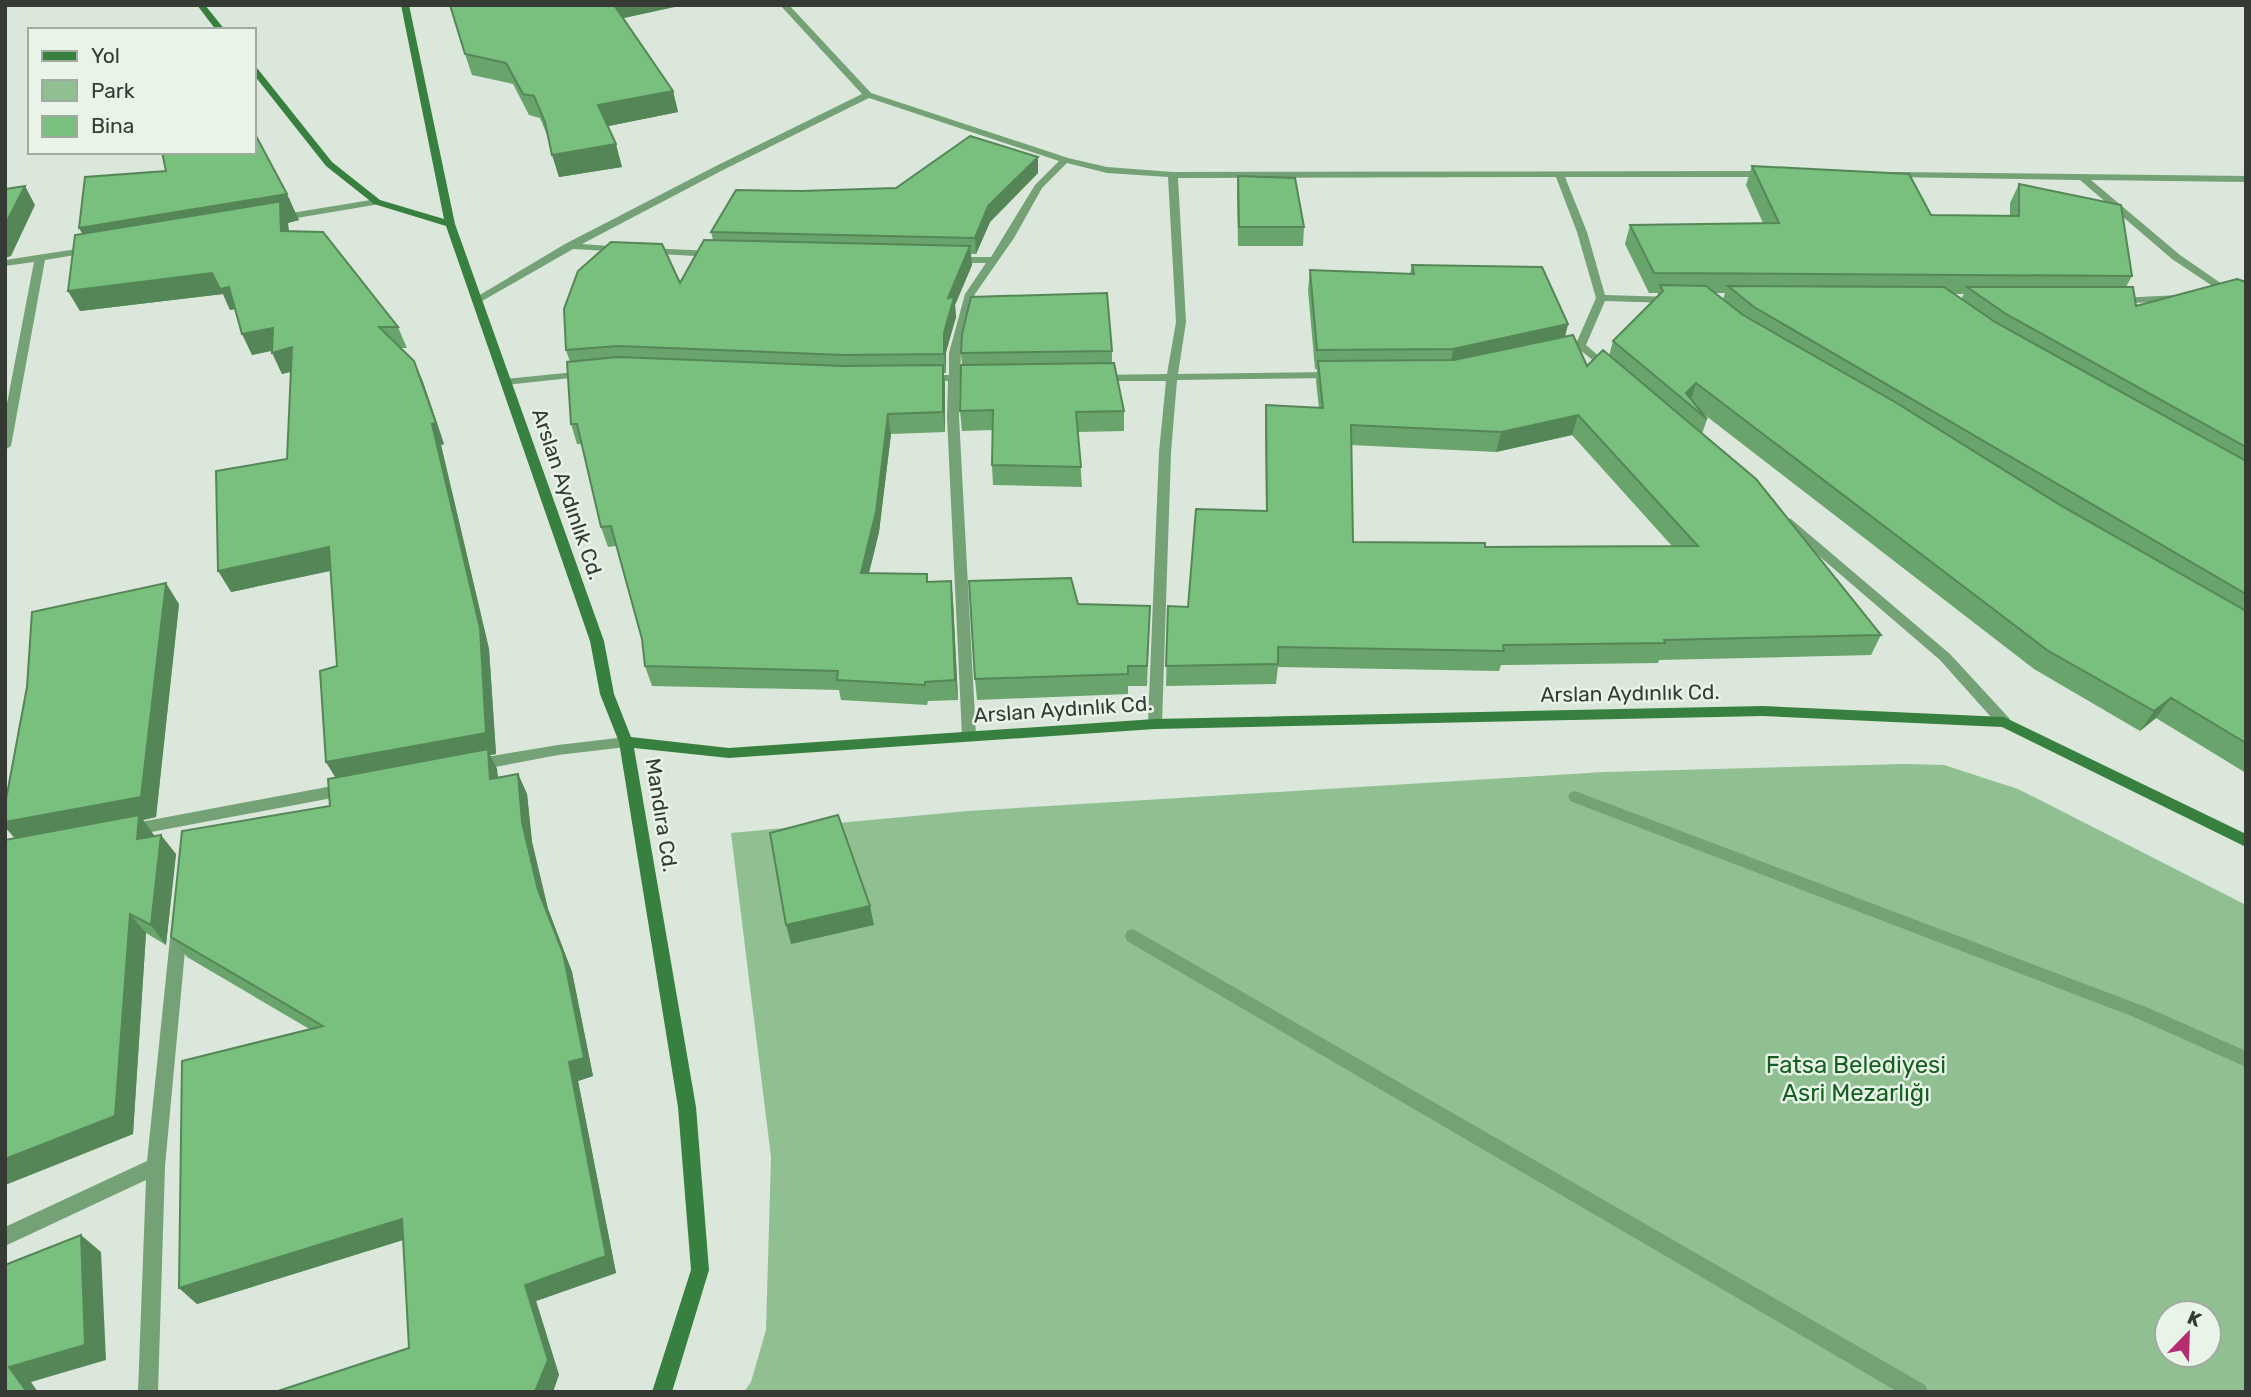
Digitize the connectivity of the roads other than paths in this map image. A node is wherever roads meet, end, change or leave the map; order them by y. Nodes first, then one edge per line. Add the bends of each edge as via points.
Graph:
1 (201, 5) edge
2 (411, 5) edge
3 (783, 5) edge
4 (405, 6) edge
5 (219, 28) edge
6 (256, 72) edge
7 (868, 95) junction
8 (1065, 160) junction
9 (1559, 174) junction
10 (1784, 174) edge
11 (1879, 175) edge
12 (1173, 176) junction
13 (2082, 177) junction
14 (2246, 178) edge
15 (377, 202) junction
16 (269, 220) edge
17 (450, 224) junction
18 (568, 246) junction
19 (107, 247) edge
20 (725, 254) edge
21 (40, 258) junction
22 (942, 259) edge
23 (994, 260) junction
24 (5, 263) edge
25 (2205, 295) edge
26 (2191, 297) edge
27 (1601, 298) junction
28 (478, 299) junction
29 (1679, 300) edge
30 (2109, 301) edge
31 (598, 373) edge
32 (1339, 375) edge
33 (1172, 376) junction
34 (956, 377) junction
35 (915, 378) edge
36 (993, 378) edge
37 (1081, 378) edge
38 (506, 382) junction
39 (1622, 382) edge
40 (5, 446) edge
41 (1778, 515) edge
42 (2004, 722) junction
43 (1155, 724) junction
44 (969, 736) junction
45 (626, 742) junction
46 (462, 768) edge
47 (367, 786) edge
48 (1575, 797) dead end
49 (110, 834) edge
50 (2246, 841) edge
51 (180, 916) edge
52 (1133, 936) dead end
53 (2246, 1059) edge
54 (156, 1166) junction
55 (5, 1237) edge
56 (148, 1392) edge
57 (662, 1392) edge
58 (1918, 1392) edge

1 - 5 street
2 - 4 street
3 - 7 street
4 - 17 street, Arslan Aydınlık Cd.
6 - 15 street via 330,164
7 - 8 street
7 - 18 street via 713,169
8 - 12 street via 1107,170
8 - 23 street via 1038,187
9 - 10 street
9 - 12 street
9 - 27 street
11 - 13 street
12 - 33 street via 1181,321
13 - 14 street
13 - 25 street via 2176,257 2236,294
15 - 16 street
15 - 17 street
17 - 28 street, Arslan Aydınlık Cd.
18 - 20 street
18 - 28 street
19 - 21 street
21 - 24 street
21 - 40 street
22 - 23 street
23 - 34 street via 970,294 955,353
26 - 30 street
27 - 29 street
27 - 39 street via 1574,348
28 - 38 street, Arslan Aydınlık Cd.
31 - 38 street
32 - 33 street
33 - 37 street
33 - 43 street
34 - 35 street
34 - 36 street
34 - 44 street via 953,416
38 - 45 street, Arslan Aydınlık Cd. via 597,641 607,694
41 - 42 street via 1945,657
42 - 43 street, Arslan Aydınlık Cd. via 1763,711
42 - 50 street, Arslan Aydınlık Cd.
43 - 44 street, Arslan Aydınlık Cd.
44 - 45 street, Arslan Aydınlık Cd. via 729,752
45 - 46 street, Mandıra Cd.
45 - 57 street, Mandıra Cd. via 687,1107 700,1270
47 - 49 street via 188,826
48 - 53 street via 2140,1012
51 - 54 street
52 - 58 street
54 - 55 street
54 - 56 street

